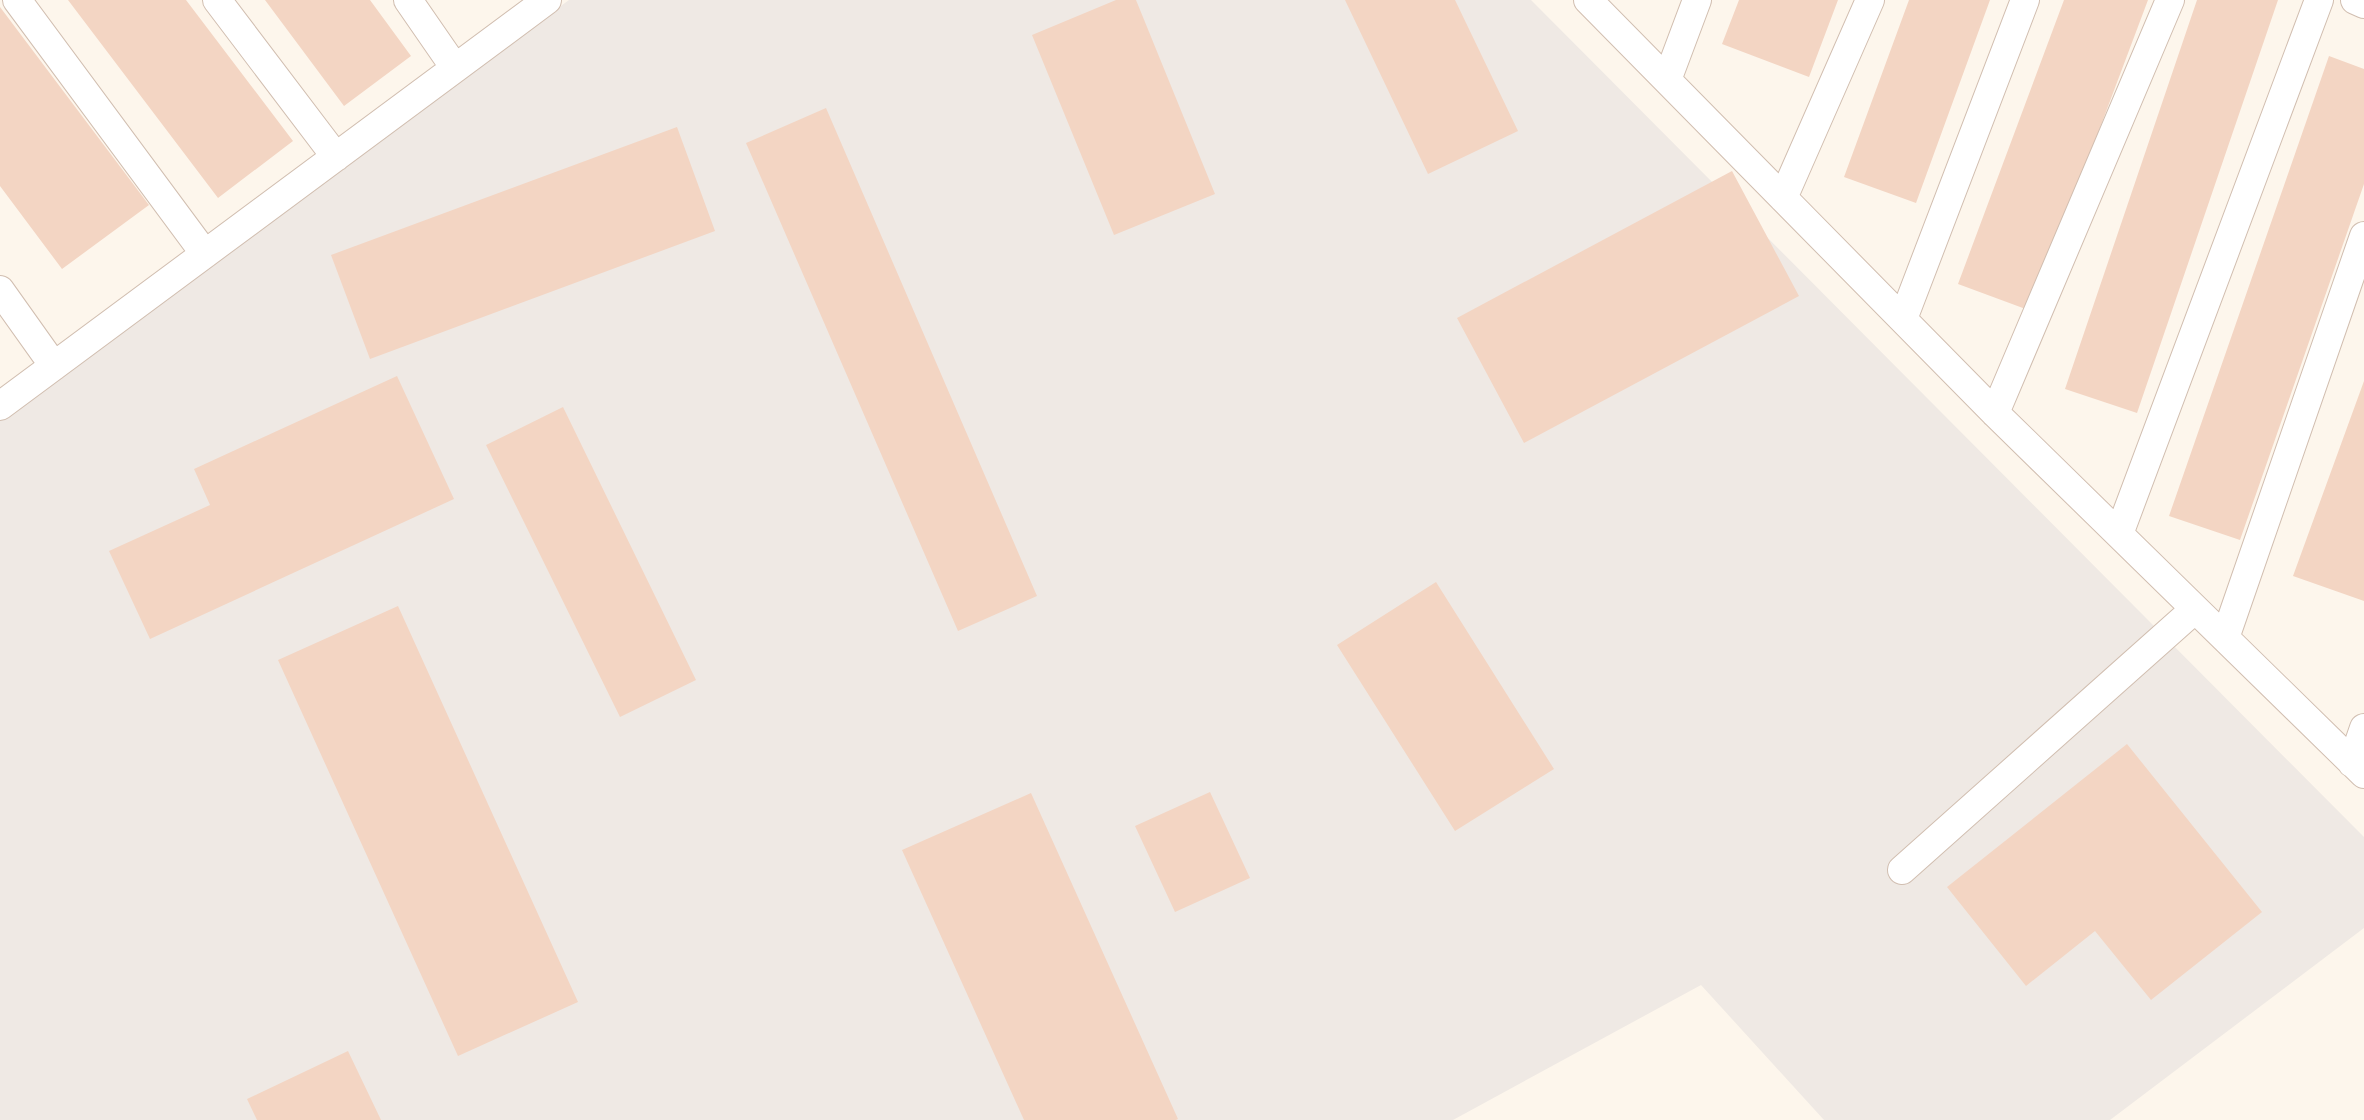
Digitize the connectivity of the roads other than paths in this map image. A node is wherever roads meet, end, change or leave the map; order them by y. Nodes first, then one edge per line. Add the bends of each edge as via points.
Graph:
1 (17, 0) edge
2 (217, 0) edge
3 (408, 0) edge
4 (548, 0) edge
5 (1588, 0) edge
6 (1696, 0) edge
7 (1870, 0) edge
8 (2026, 0) edge
9 (2170, 0) edge
10 (2319, 0) edge
11 (2355, 0) edge
12 (2364, 4) edge
13 (456, 68) junction
14 (1667, 80) junction
15 (336, 157) junction
16 (1783, 198) junction
17 (2364, 236) edge
18 (205, 254) junction
19 (0, 290) edge
20 (1903, 319) junction
21 (54, 366) junction
22 (0, 406) edge
23 (1995, 413) junction
24 (2120, 534) junction
25 (2195, 608) junction
26 (2225, 638) junction
27 (2364, 728) edge
28 (2358, 769) edge
29 (1902, 870) dead end

1 - 18 street
2 - 15 street
3 - 13 street
4 - 13 street
5 - 14 street
6 - 14 street
7 - 16 street
8 - 20 street
9 - 23 street
10 - 24 street
11 - 12 street
13 - 15 street
14 - 16 street
15 - 18 street
16 - 20 street
17 - 26 street
18 - 21 street
19 - 21 street
20 - 23 street
21 - 22 street
23 - 24 street
24 - 25 street
25 - 26 street
25 - 29 street
26 - 28 street
27 - 28 street

